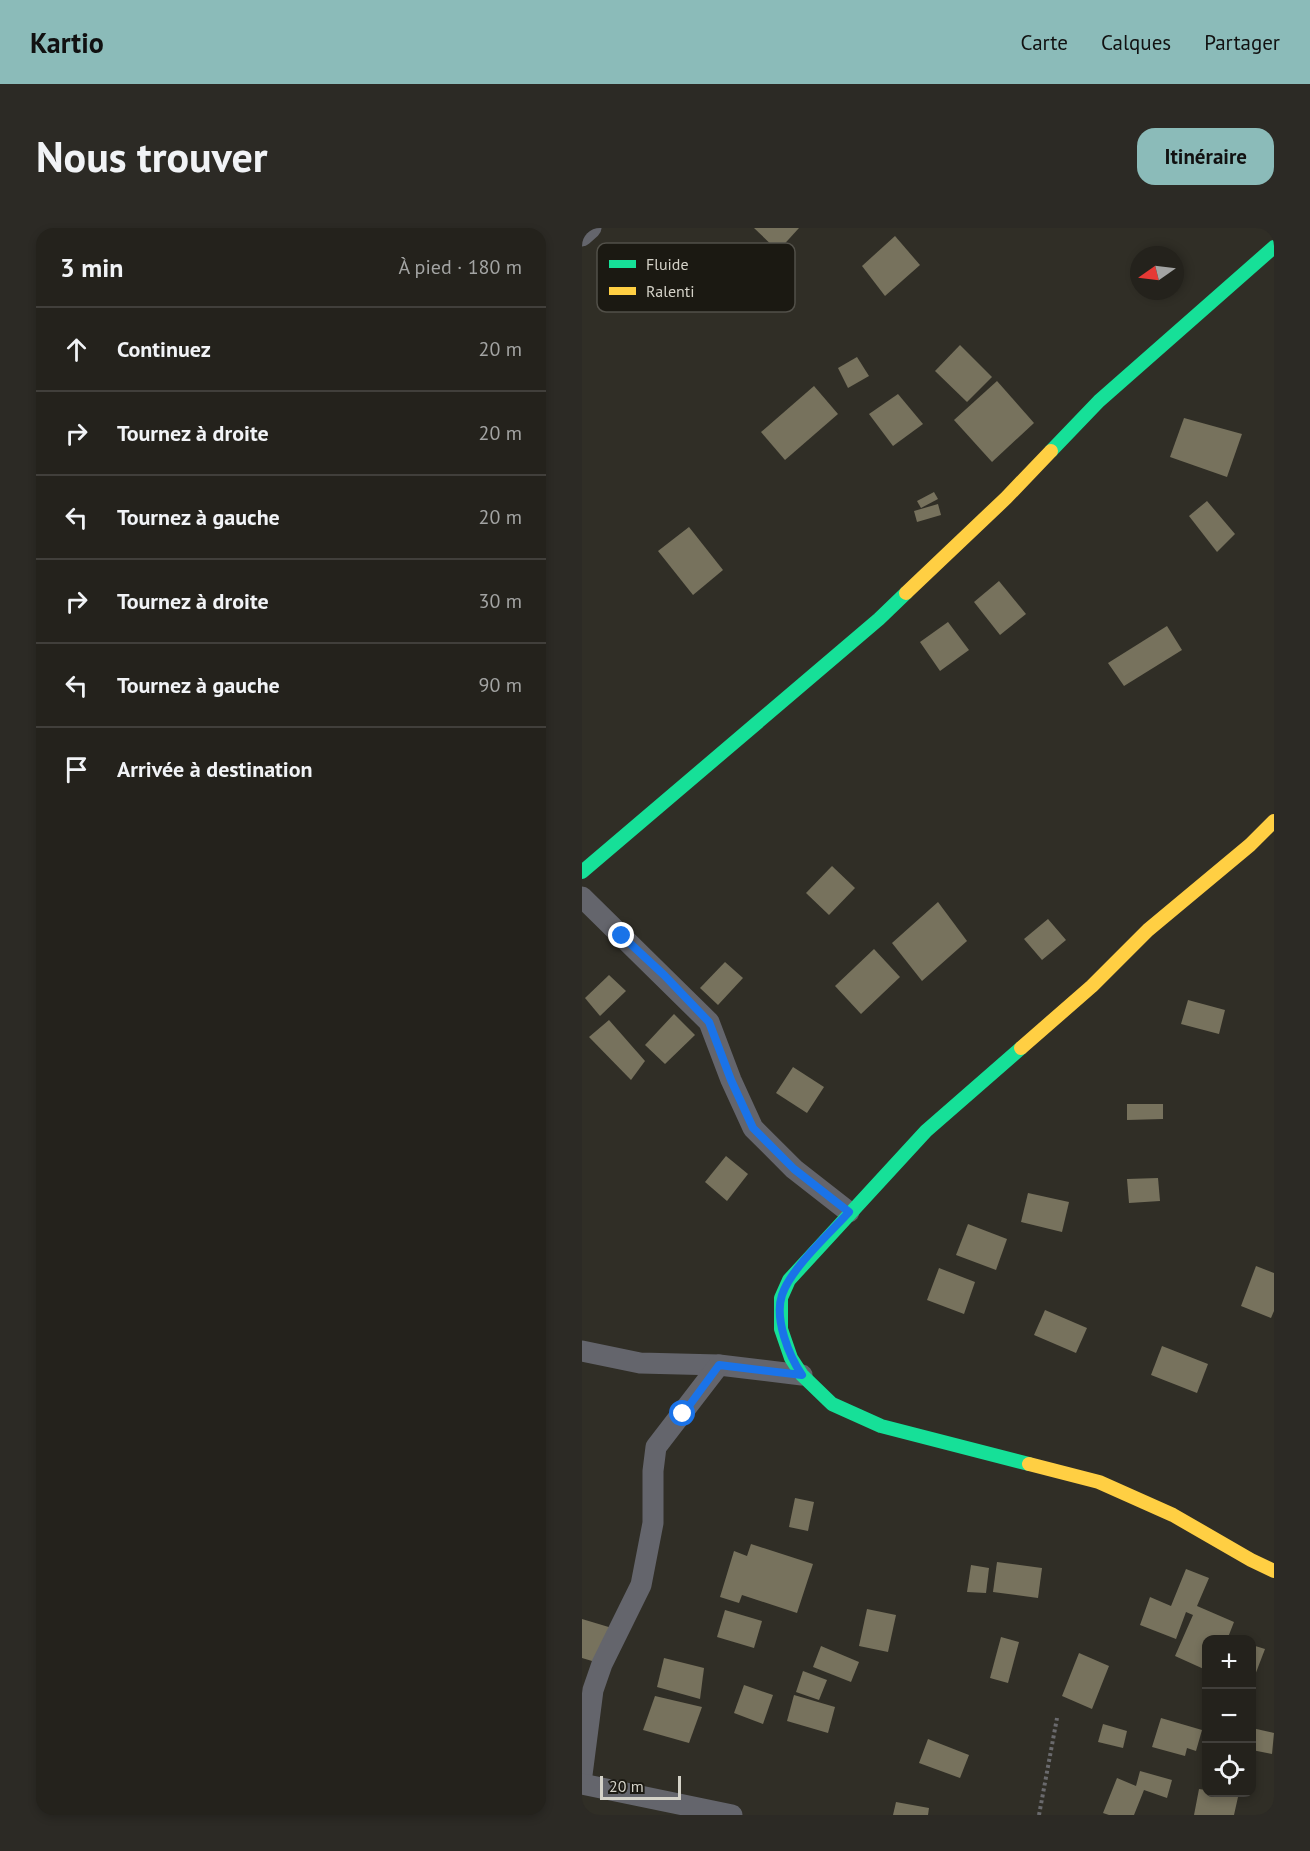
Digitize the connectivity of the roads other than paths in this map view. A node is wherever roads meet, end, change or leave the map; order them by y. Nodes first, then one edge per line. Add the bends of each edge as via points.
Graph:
1 (591, 228) edge
2 (582, 236) edge
3 (1274, 247) edge
4 (1274, 821) edge
5 (582, 872) edge
6 (582, 897) edge
7 (849, 1212) junction
8 (582, 1351) edge
9 (719, 1365) junction
10 (802, 1375) junction
11 (1274, 1571) edge
12 (582, 1774) edge
13 (582, 1784) edge
14 (732, 1815) edge

1 - 2 street
3 - 5 street via 1099,401 1006,498 879,620
4 - 7 street via 926,1131
6 - 7 street via 709,1022 753,1128 794,1169
7 - 10 street via 789,1280 781,1298 781,1329 790,1358
8 - 9 street via 640,1363
9 - 10 street
9 - 12 street via 656,1447 653,1523 641,1586 593,1690
10 - 11 street via 832,1404 881,1426 1099,1482 1173,1515
13 - 14 street

